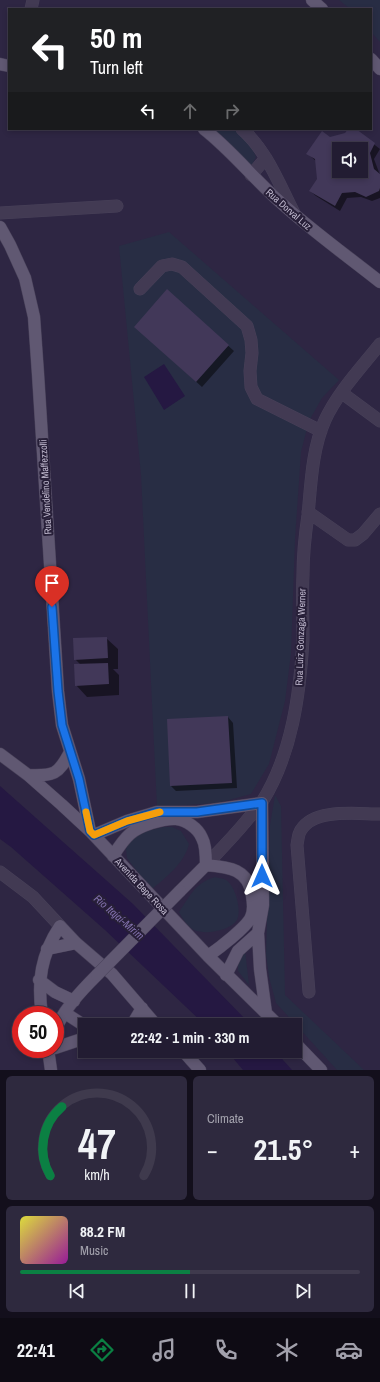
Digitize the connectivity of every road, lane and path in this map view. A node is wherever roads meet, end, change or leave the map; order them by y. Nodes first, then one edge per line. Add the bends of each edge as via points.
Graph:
1 (312, 0) edge
2 (321, 8) edge
3 (372, 60) edge
4 (380, 69) edge
5 (205, 130) edge
6 (243, 130) edge
7 (266, 158) junction
8 (251, 175) junction
9 (117, 206) dead end
10 (0, 214) edge
11 (294, 214) junction
12 (0, 227) edge
13 (380, 282) edge
14 (140, 289) dead end
15 (380, 344) edge
16 (342, 393) junction
17 (380, 421) edge
18 (321, 431) junction
19 (308, 512) junction
20 (380, 514) edge
21 (70, 752) junction
22 (0, 754) edge
23 (28, 775) junction
24 (262, 803) junction
25 (380, 814) edge
26 (92, 833) junction
27 (113, 856) junction
28 (206, 865) junction
29 (0, 872) edge
30 (60, 926) junction
31 (258, 933) junction
32 (76, 943) junction
33 (47, 948) junction
34 (208, 956) junction
35 (226, 975) junction
36 (40, 980) junction
37 (309, 992) dead end
38 (74, 1001) junction
39 (41, 1006) edge
40 (142, 1008) junction
41 (65, 1013) joint
42 (266, 1013) junction
43 (136, 1018) edge
44 (150, 1018) edge
45 (271, 1018) edge
46 (78, 1021) edge
47 (78, 1040) edge
48 (64, 1045) edge
49 (302, 1050) edge
50 (50, 1058) edge
51 (189, 1058) edge
52 (51, 1070) edge
53 (200, 1070) edge
54 (321, 1070) edge

1 - 2 main road
3 - 4 main road
5 - 8 main road, Rua Dorval Luz
6 - 7 street
7 - 8 street
7 - 11 street
8 - 11 main road, Rua Dorval Luz
9 - 10 street
11 - 13 main road, Rua Dorval Luz
12 - 21 main road, Rua Vendelino Maffezzolli via 25,278 34,317 58,691 62,725
14 - 18 street via 162,266 172,264 182,267 247,326 252,352 252,387 257,399
15 - 16 street, Rua Luiz Gonzaga Werner
16 - 17 street
16 - 18 street, Rua Luiz Gonzaga Werner
18 - 19 street, Rua Luiz Gonzaga Werner
19 - 20 street via 348,540 355,540 363,534
19 - 24 street, Rua Luiz Gonzaga Werner via 303,563 303,637 299,688 285,753
21 - 23 main road via 58,772 51,775
21 - 26 main road, Rua Vendelino Maffezzolli
22 - 23 main road, Avenida Bepe Rosa
23 - 26 main road, Avenida Bepe Rosa
24 - 26 main road via 197,812 157,812
24 - 28 street, Rua Luiz Gonzaga Werner
24 - 31 main road via 263,905
25 - 37 street via 326,814 308,821 300,831 298,845
26 - 27 main road, Avenida Bepe Rosa
27 - 28 main road via 131,833 158,821 176,819 193,826 203,838
27 - 34 main road, Avenida Bepe Rosa
28 - 34 main road via 222,866 243,874 251,888 253,905 251,917 244,928
28 - 38 main road, Rua Luiz Gonzaga Werner, bridge
29 - 30 street via 33,897
30 - 32 main road
30 - 33 main road
31 - 35 main road via 238,952
31 - 42 main road
32 - 33 main road
32 - 40 main road via 112,974
33 - 36 main road
34 - 35 main road, Avenida Bepe Rosa
35 - 42 main road, Avenida Bepe Rosa
36 - 38 main road via 55,992
36 - 39 main road
38 - 41 main road, Rua Luiz Gonzaga Werner
40 - 43 main road
40 - 44 main road
41 - 46 main road
42 - 45 main road, Avenida Bepe Rosa
47 - 48 main road
49 - 54 main road
50 - 52 main road
51 - 53 main road

